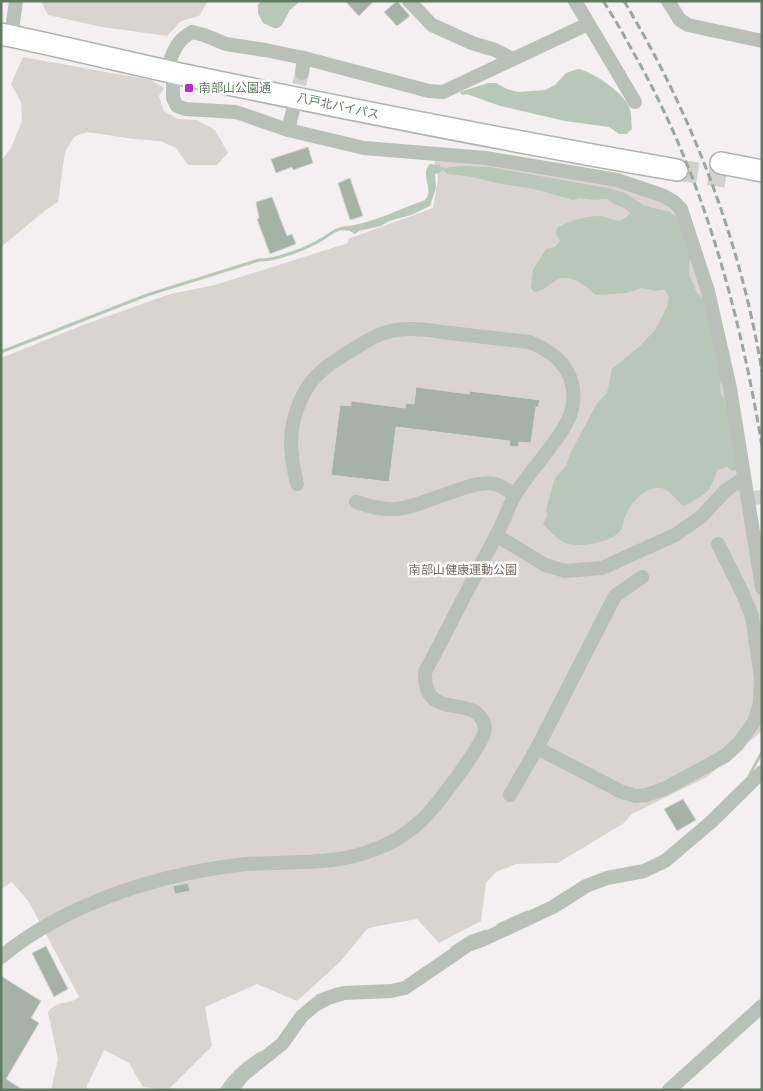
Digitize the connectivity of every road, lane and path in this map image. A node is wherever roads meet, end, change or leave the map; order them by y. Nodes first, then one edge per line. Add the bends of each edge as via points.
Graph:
1 (16, 1) edge
2 (409, 1) edge
3 (575, 1) edge
4 (668, 1) edge
5 (588, 24) junction
6 (5, 26) edge
7 (762, 41) edge
8 (304, 58) junction
9 (513, 59) junction
10 (172, 65) junction
11 (302, 73) tunnel mouth
12 (635, 102) dead end
13 (293, 110) tunnel mouth
14 (288, 130) junction
15 (675, 163) tunnel mouth
16 (762, 171) edge
17 (762, 184) edge
18 (744, 478) junction
19 (298, 484) dead end
20 (515, 495) junction
21 (356, 502) dead end
22 (496, 535) junction
23 (718, 544) dead end
24 (642, 577) dead end
25 (762, 588) edge
26 (537, 748) junction
27 (762, 772) edge
28 (510, 795) dead end
29 (1, 957) edge
30 (762, 1006) edge
31 (231, 1090) edge
32 (669, 1090) edge

1 - 6 street
2 - 9 street via 432,25
3 - 5 street
4 - 7 street via 680,20 688,25
5 - 9 street
5 - 12 street
6 - 10 highway, 八戸北バイパス
8 - 9 street via 443,92
8 - 10 street via 226,44 192,32 181,38
8 - 11 street
10 - 14 street via 176,106 236,112
10 - 15 highway, 八戸北バイパス via 422,111
13 - 14 street
14 - 18 street via 364,148 486,158 617,180 674,202 681,210 708,291 730,388
16 - 17 highway via 723,170
18 - 22 street via 675,535 602,568 565,571 544,565
18 - 25 street via 750,499
19 - 20 street via 292,462 294,422 299,404 314,378 382,333 398,329 422,330 530,342 556,356 569,375 573,390 572,410 565,426
20 - 21 street via 506,488 481,483 410,507 386,509
20 - 22 street
22 - 29 street via 425,672 424,685 429,696 439,703 470,709 480,717 485,729 483,739 422,821 388,844 354,856 238,865 181,875 105,898 50,925
23 - 26 street via 752,616 761,678 760,703 754,722 738,744 725,756 664,790 636,796 622,792
24 - 26 street via 615,596
26 - 28 street
27 - 31 street via 711,822 664,860 644,871 586,886 553,907 468,945 404,988 344,993 314,1005 282,1044 244,1074
30 - 32 street

